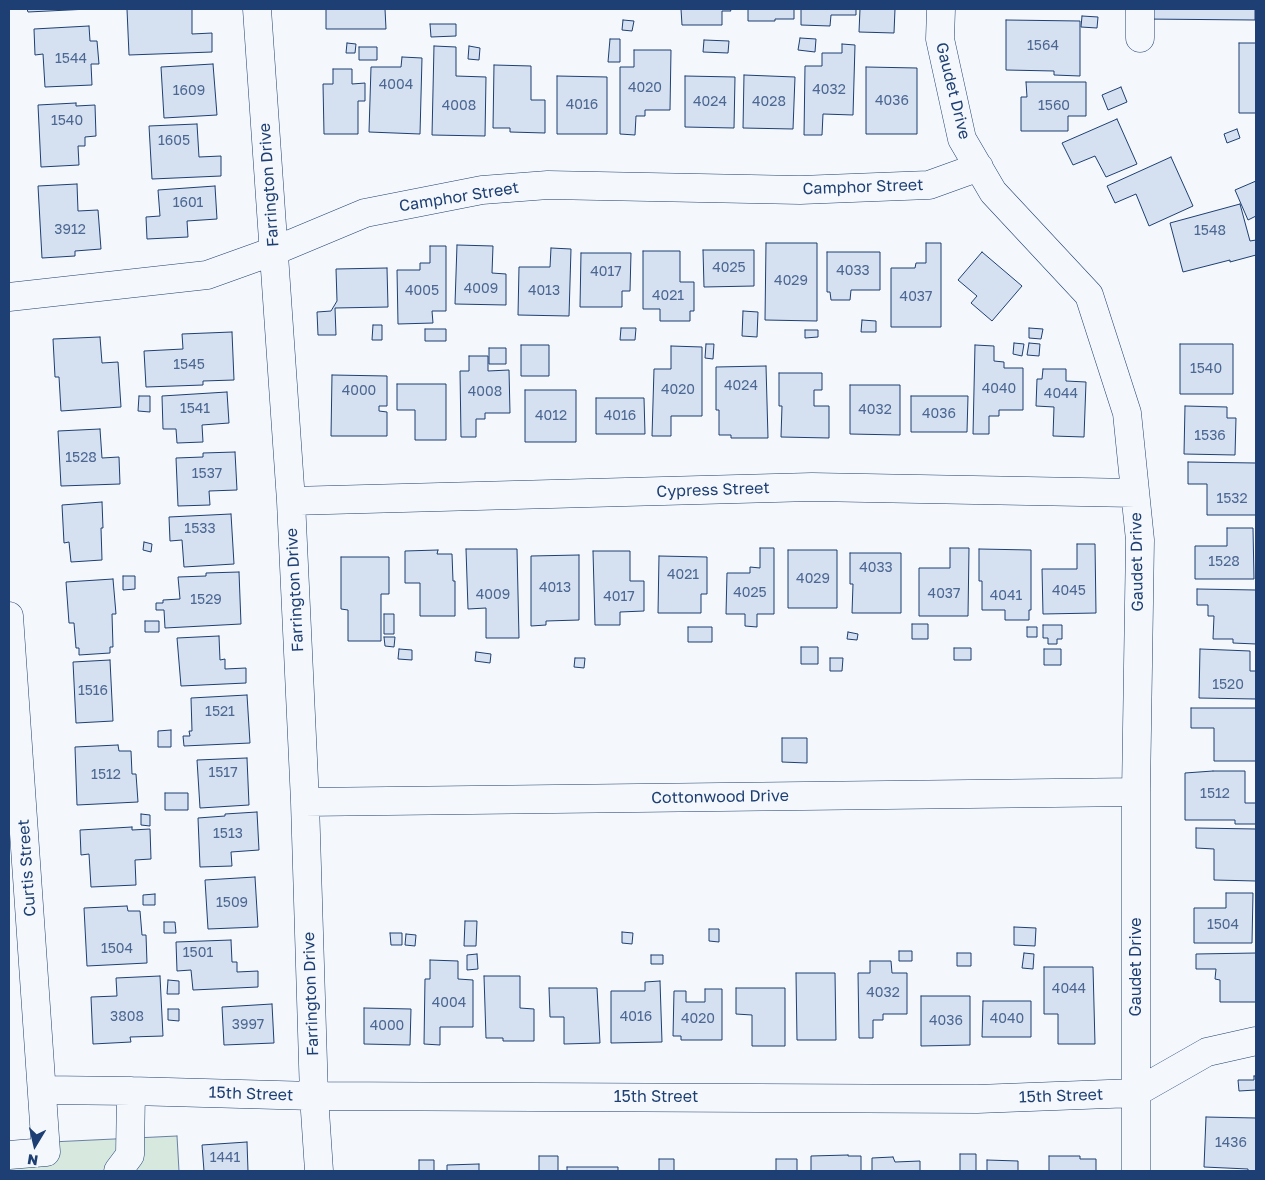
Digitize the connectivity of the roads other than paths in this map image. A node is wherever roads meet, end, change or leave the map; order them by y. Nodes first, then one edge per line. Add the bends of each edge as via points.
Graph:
1 (257, 9) edge
2 (941, 9) edge
3 (1140, 9) edge
4 (1140, 38) dead end
5 (979, 167) junction
6 (274, 251) junction
7 (9, 297) edge
8 (1135, 493) junction
9 (291, 501) junction
10 (9, 616) edge
11 (1136, 792) junction
12 (305, 802) junction
13 (1256, 1041) edge
14 (43, 1090) junction
15 (131, 1091) junction
16 (1136, 1093) junction
17 (314, 1096) junction
18 (9, 1155) edge
19 (47, 1162) edge
20 (118, 1171) edge
21 (319, 1171) edge
22 (1136, 1171) edge

1 - 6 street, Farrington Drive
2 - 5 street, Gaudet Drive via 940,38 962,139
3 - 4 street
5 - 6 street, Camphor Street via 929,185 800,190 548,185 482,190 365,213
5 - 8 street, Gaudet Drive via 993,192 1089,295 1127,413
6 - 7 street, Camphor Street via 207,275
6 - 9 street, Farrington Drive
8 - 9 street, Cypress Street via 812,487
8 - 11 street, Gaudet Drive via 1140,540
9 - 12 street, Farrington Drive
10 - 14 street, Curtis Street
11 - 12 street, Cottonwood Drive
11 - 16 street, Gaudet Drive
12 - 17 street, Farrington Drive
13 - 16 street, 15th Street via 1208,1052
14 - 15 street, 15th Street
14 - 19 street, Curtis Street
15 - 17 street, 15th Street
15 - 20 street via 130,1155
16 - 17 street, 15th Street via 977,1099
16 - 22 street, Gaudet Drive
17 - 21 street, Farrington Drive
18 - 19 street

